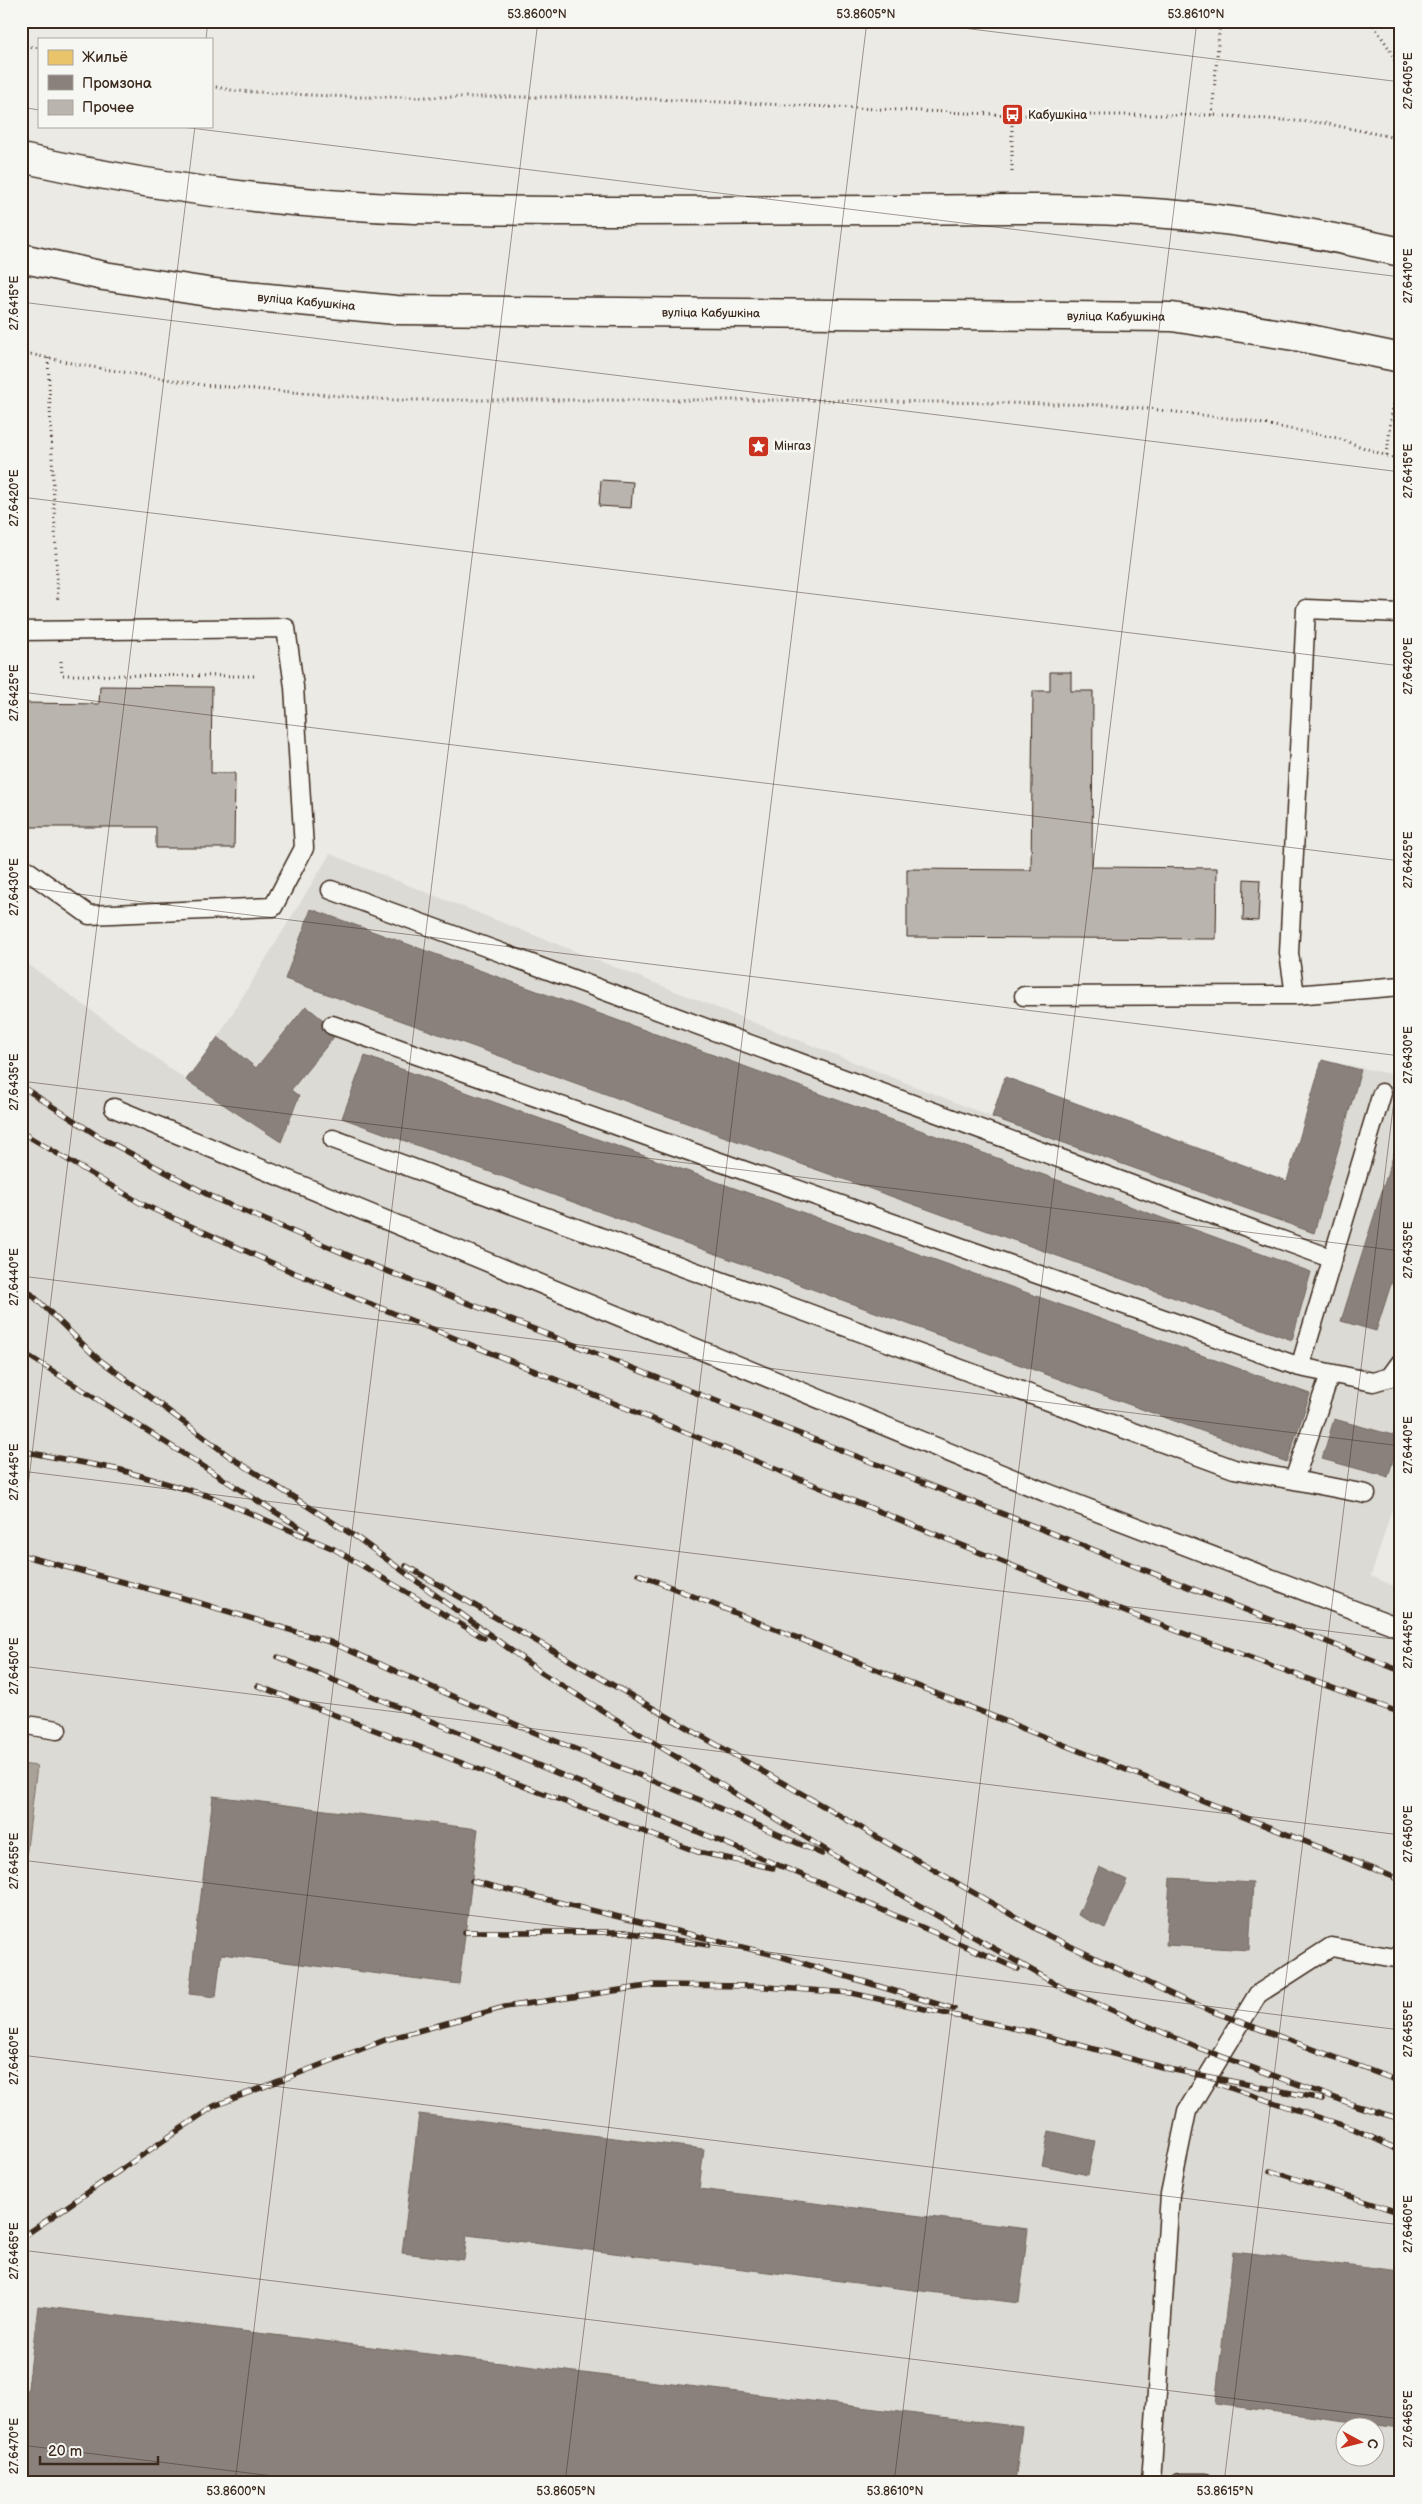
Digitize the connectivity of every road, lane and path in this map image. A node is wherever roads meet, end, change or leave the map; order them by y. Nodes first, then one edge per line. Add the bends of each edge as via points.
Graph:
1 (1220, 21) edge
2 (1371, 21) edge
3 (21, 44) edge
4 (38, 48) edge
5 (1401, 74) edge
6 (212, 86) edge
7 (1012, 114) junction
8 (1212, 115) junction
9 (1401, 139) edge
10 (21, 158) edge
11 (1012, 209) junction
12 (1401, 252) edge
13 (21, 258) edge
14 (21, 352) edge
15 (48, 358) junction
16 (1401, 358) edge
17 (1393, 402) dead end
18 (1387, 455) junction
19 (1401, 461) edge
20 (1401, 613) edge
21 (60, 630) junction
22 (21, 631) edge
23 (254, 676) dead end
24 (21, 866) edge
25 (331, 890) dead end
26 (1401, 986) edge
27 (1295, 995) junction
28 (1024, 996) dead end
29 (332, 1025) dead end
30 (1382, 1093) dead end
31 (114, 1108) dead end
32 (332, 1139) dead end
33 (1333, 1259) junction
34 (1401, 1362) edge
35 (1300, 1367) junction
36 (1330, 1374) junction
37 (1294, 1480) junction
38 (1366, 1494) dead end
39 (1401, 1628) edge
40 (21, 1724) edge
41 (57, 1730) dead end
42 (1401, 1959) edge
43 (1151, 2483) edge
44 (1179, 2483) edge
45 (1206, 2483) edge

1 - 8 path
2 - 5 path
3 - 4 path
6 - 7 path via 236,91 349,97 610,97
7 - 8 path
7 - 11 path
8 - 9 path via 1324,123
10 - 11 main road via 172,186 277,200 413,208 594,211
11 - 12 main road via 1169,214 1311,232
13 - 16 main road, вуліца Кабушкіна via 104,276 214,293 396,310 1172,316
14 - 15 path
15 - 18 path via 203,385 392,400 821,400 1116,406 1243,420 1337,438
15 - 21 path
17 - 18 path
18 - 19 path
20 - 27 lane via 1306,609 1289,953
21 - 22 lane
21 - 23 path via 62,675
21 - 24 lane via 286,628 294,687 304,848 273,906 89,915
25 - 33 lane
26 - 27 lane
27 - 28 lane
29 - 35 lane
30 - 33 lane
31 - 39 lane via 1045,1492
32 - 37 lane via 1234,1469
33 - 35 lane
34 - 36 lane via 1390,1377 1373,1382
35 - 36 lane
36 - 37 lane
37 - 38 lane
40 - 41 lane
42 - 43 lane via 1331,1947 1258,1994 1186,2112 1170,2194
44 - 45 lane

